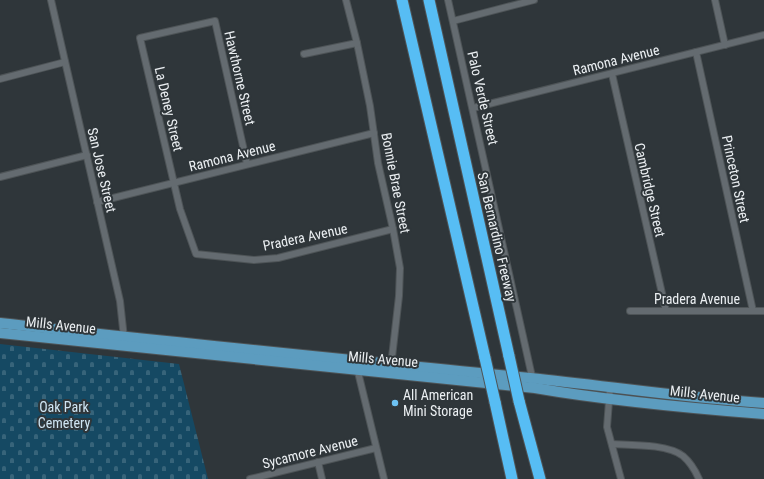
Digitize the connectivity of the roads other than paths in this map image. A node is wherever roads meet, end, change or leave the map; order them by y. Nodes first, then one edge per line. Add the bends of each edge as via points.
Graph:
1 (52, 0) edge
2 (346, 0) edge
3 (402, 0) edge
4 (429, 0) edge
5 (448, 0) edge
6 (534, 0) edge
7 (715, 0) edge
8 (215, 21) joint
9 (453, 21) junction
10 (764, 35) edge
11 (357, 42) junction
12 (726, 45) junction
13 (696, 52) junction
14 (304, 54) dead end
15 (65, 62) junction
16 (612, 74) junction
17 (0, 79) edge
18 (473, 108) junction
19 (374, 133) junction
20 (86, 155) junction
21 (247, 164) junction
22 (0, 177) edge
23 (174, 183) junction
24 (97, 202) junction
25 (393, 230) junction
26 (196, 254) joint
27 (630, 311) dead end
28 (666, 311) junction
29 (753, 311) junction
30 (764, 311) edge
31 (0, 323) edge
32 (0, 333) edge
33 (125, 341) junction
34 (357, 366) junction
35 (390, 369) junction
36 (534, 383) junction
37 (610, 388) junction
38 (609, 399) junction
39 (763, 403) edge
40 (764, 415) edge
41 (612, 444) junction
42 (376, 448) junction
43 (318, 462) junction
44 (250, 479) edge
45 (322, 479) edge
46 (384, 479) edge
47 (512, 479) edge
48 (540, 479) edge
49 (620, 479) edge
50 (699, 479) edge

1 - 15 street, San Jose Street
2 - 11 street, Bonnie Brae Street
3 - 47 highway, bridge
4 - 48 highway, San Bernardino Freeway, bridge via 519,401
5 - 9 street, Palo Verde Street
6 - 9 street
7 - 12 street
8 - 21 street, Hawthorne Street
8 - 23 street, La Deney Street via 140,38
9 - 18 street, Palo Verde Street
10 - 12 street, Ramona Avenue
11 - 14 street
11 - 19 street, Bonnie Brae Street
12 - 13 street, Ramona Avenue
13 - 16 street, Ramona Avenue
13 - 29 street, Princeton Street
15 - 17 street
15 - 20 street, San Jose Street
16 - 18 street, Ramona Avenue
16 - 28 street, Cambridge Street
18 - 36 street, Palo Verde Street
19 - 21 street, Ramona Avenue
19 - 25 street, Bonnie Brae Street via 381,180
20 - 22 street
20 - 24 street, San Jose Street
21 - 23 street, Ramona Avenue
23 - 24 street, Ramona Avenue
23 - 26 street, La Deney Street via 180,210
24 - 33 street, San Jose Street via 120,301
25 - 26 street, Pradera Avenue via 278,258 254,260
25 - 35 street, Bonnie Brae Street via 400,268 400,284
27 - 28 street, Pradera Avenue
28 - 29 street, Pradera Avenue
29 - 30 street, Pradera Avenue
31 - 33 main road, Mills Avenue
32 - 33 main road, Mills Avenue
33 - 34 main road, Mills Avenue
34 - 35 main road, Mills Avenue
34 - 42 street
35 - 36 main road, Mills Avenue
36 - 37 main road, Mills Avenue
36 - 38 main road, Mills Avenue
37 - 38 street
37 - 39 main road, Mills Avenue
38 - 40 main road, Mills Avenue
38 - 41 street via 607,427
39 - 40 street
41 - 49 street
41 - 50 street via 675,451 693,466
42 - 43 street, Sycamore Avenue
42 - 46 street
43 - 44 street, Sycamore Avenue
43 - 45 street

